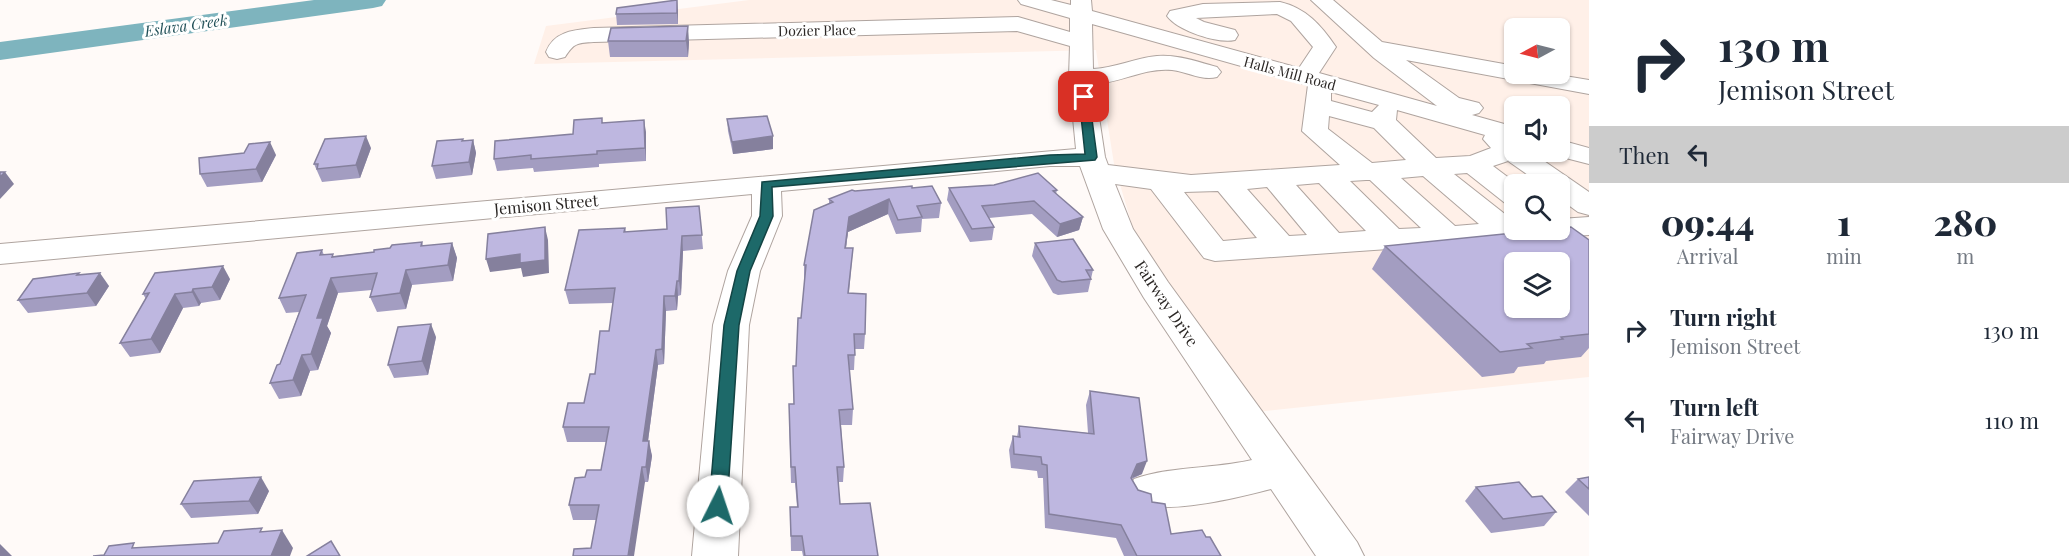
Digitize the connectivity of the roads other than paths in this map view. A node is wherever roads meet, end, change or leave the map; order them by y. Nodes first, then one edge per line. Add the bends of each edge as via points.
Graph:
1 (1028, 0) edge
2 (1321, 0) edge
3 (1087, 15) edge
4 (1375, 47) junction
5 (557, 52) dead end
6 (1504, 72) edge
7 (1081, 77) junction
8 (1570, 84) edge
9 (1315, 85) junction
10 (1589, 87) edge
11 (1385, 111) junction
12 (1504, 117) edge
13 (1570, 135) edge
14 (1504, 138) edge
15 (1589, 140) edge
16 (1504, 148) edge
17 (1570, 156) edge
18 (1537, 162) edge
19 (1473, 164) junction
20 (1094, 165) junction
21 (1429, 167) junction
22 (1587, 170) edge
23 (1372, 172) junction
24 (1326, 175) junction
25 (1274, 178) junction
26 (1160, 182) junction
27 (1226, 182) junction
28 (766, 184) junction
29 (1504, 188) edge
30 (1589, 206) edge
31 (1504, 220) edge
32 (1589, 226) edge
33 (1570, 228) edge
34 (1504, 231) edge
35 (1448, 235) junction
36 (1390, 238) junction
37 (1570, 238) edge
38 (1330, 242) junction
39 (1280, 246) junction
40 (1589, 253) edge
41 (0, 254) edge
42 (1281, 469) junction
43 (1149, 491) edge
44 (715, 556) edge
45 (1341, 556) edge

1 - 3 street
2 - 4 street
3 - 5 street, Dozier Place via 1018,24 594,35 575,37 560,44
3 - 7 street, Fairway Drive
3 - 9 street, Halls Mill Road
4 - 6 street
4 - 12 street via 1450,103
7 - 9 street via 1173,63
7 - 20 street, Fairway Drive
8 - 10 street
9 - 9 street via 1196,27 1178,16 1203,10 1280,8 1299,16 1325,46
9 - 11 street
9 - 23 street via 1315,131
11 - 14 street via 1475,124
11 - 21 street
13 - 15 street
16 - 19 street, Jemison Street
17 - 22 street
18 - 30 street
19 - 21 street, Jemison Street
19 - 29 street
20 - 26 street, Jemison Street
20 - 28 street, Jemison Street via 1050,158
20 - 42 street, Fairway Drive via 1118,229
21 - 23 street, Jemison Street
21 - 31 street
23 - 24 street, Jemison Street
23 - 35 street
24 - 25 street, Jemison Street
24 - 36 street
25 - 27 street, Jemison Street
25 - 38 street
26 - 27 street, Jemison Street
26 - 39 street via 1215,251
27 - 39 street
28 - 41 street, Jemison Street
28 - 44 street via 766,216 744,271 731,325
32 - 33 street
34 - 35 street
35 - 36 street
36 - 38 street
37 - 40 street
38 - 39 street
42 - 43 street via 1231,482
42 - 45 street, Fairway Drive

